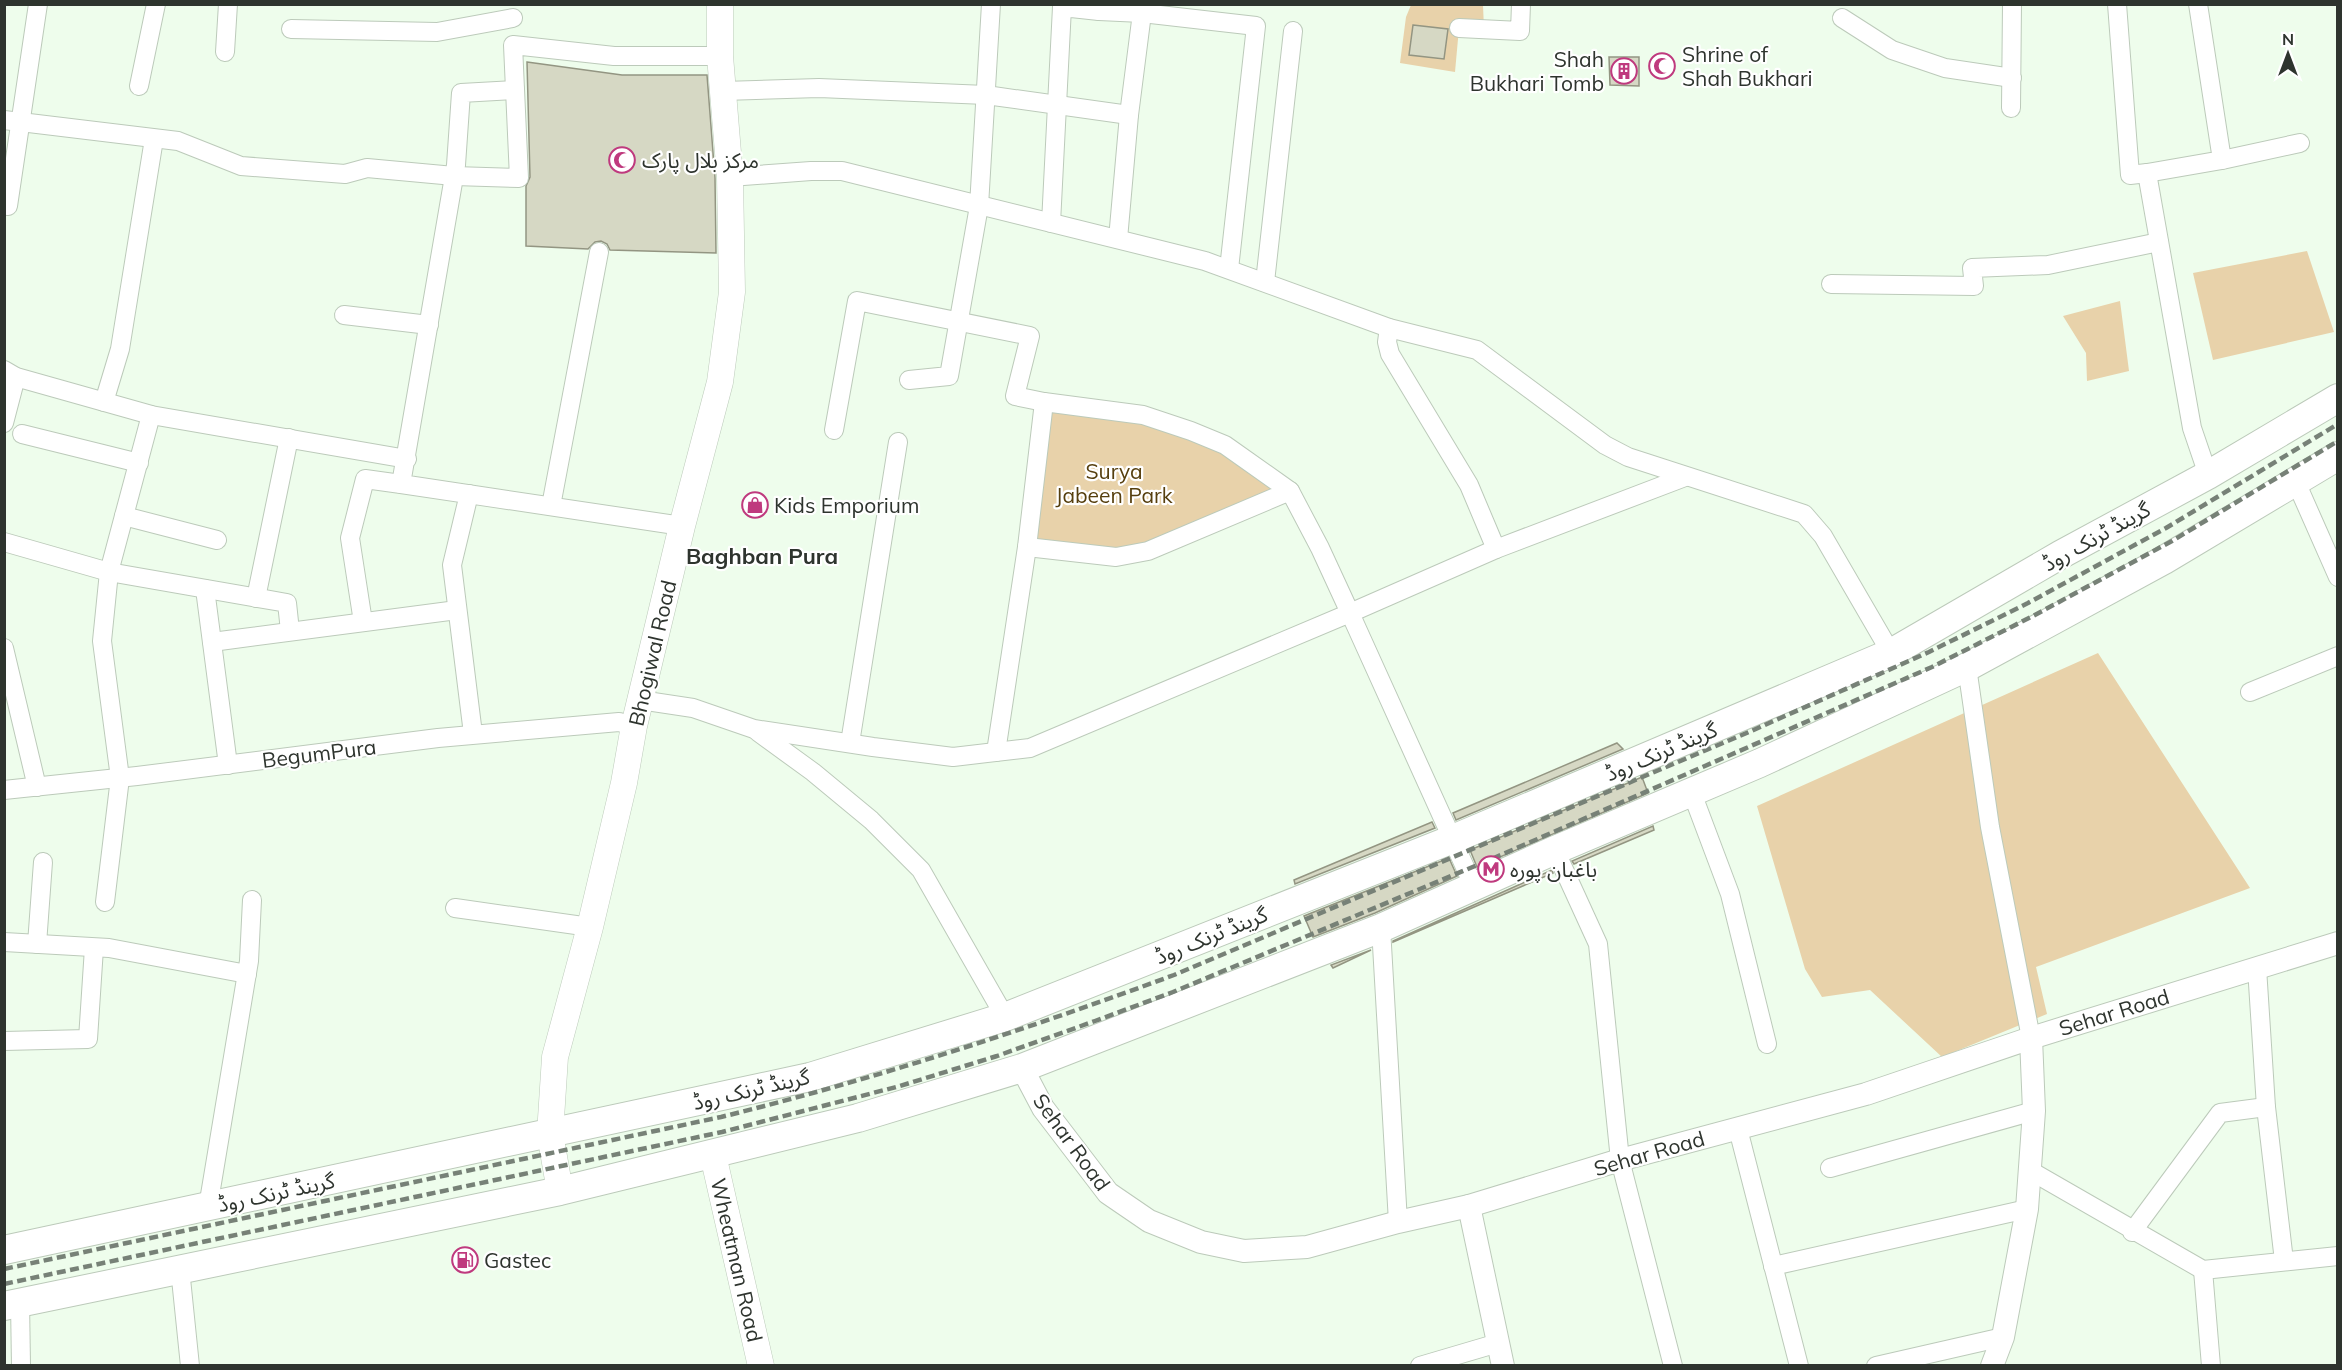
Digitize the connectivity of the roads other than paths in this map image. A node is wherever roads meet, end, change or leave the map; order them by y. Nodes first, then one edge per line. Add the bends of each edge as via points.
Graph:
1 (38, 4) edge
2 (156, 4) edge
3 (228, 4) edge
4 (720, 4) edge
5 (991, 4) edge
6 (1521, 4) edge
7 (2012, 4) edge
8 (2117, 4) edge
9 (2198, 4) edge
10 (1100, 8) edge
11 (513, 11) edge
12 (1195, 12) edge
13 (1142, 13) junction
14 (1842, 18) dead end
15 (291, 28) dead end
16 (1459, 28) dead end
17 (1293, 31) dead end
18 (513, 45) junction
19 (225, 52) dead end
20 (720, 56) junction
21 (2012, 78) junction
22 (139, 86) dead end
23 (515, 90) junction
24 (723, 91) junction
25 (986, 95) junction
26 (1057, 105) junction
27 (2011, 108) dead end
28 (1129, 115) junction
29 (12, 121) edge
30 (154, 139) junction
31 (2300, 144) dead end
32 (2222, 160) junction
33 (2147, 173) junction
34 (454, 176) junction
35 (730, 177) junction
36 (8, 206) dead end
37 (979, 206) junction
38 (1051, 223) junction
39 (1118, 239) junction
40 (2159, 242) junction
41 (599, 252) dead end
42 (1229, 269) junction
43 (1265, 282) junction
44 (1831, 284) dead end
45 (344, 315) dead end
46 (959, 321) junction
47 (429, 325) junction
48 (1389, 328) junction
49 (10, 374) edge
50 (909, 380) dead end
51 (2337, 398) edge
52 (104, 402) junction
53 (1044, 402) junction
54 (151, 415) junction
55 (4, 423) edge
56 (834, 430) dead end
57 (21, 434) dead end
58 (289, 438) junction
59 (898, 442) dead end
60 (2337, 456) edge
61 (407, 459) junction
62 (138, 463) junction
63 (2208, 475) junction
64 (1685, 477) junction
65 (2296, 482) junction
66 (401, 484) junction
67 (1290, 491) junction
68 (469, 494) junction
69 (551, 506) junction
70 (124, 516) junction
71 (682, 526) junction
72 (218, 540) dead end
73 (4, 542) edge
74 (1027, 547) junction
75 (1496, 549) junction
76 (109, 572) junction
77 (2337, 577) edge
78 (205, 589) junction
79 (256, 598) junction
80 (457, 610) junction
81 (1350, 613) junction
82 (363, 622) junction
83 (290, 631) junction
84 (212, 642) junction
85 (4, 648) edge
86 (1891, 653) junction
87 (2337, 656) edge
88 (1967, 667) junction
89 (2250, 692) dead end
90 (640, 700) junction
91 (634, 726) junction
92 (754, 729) junction
93 (473, 734) junction
94 (850, 743) junction
95 (996, 752) junction
96 (228, 765) junction
97 (120, 778) junction
98 (38, 787) junction
99 (4, 790) edge
100 (1692, 793) junction
101 (1453, 839) junction
102 (1555, 850) junction
103 (43, 862) dead end
104 (1474, 887) junction
105 (252, 900) dead end
106 (105, 902) dead end
107 (455, 908) dead end
108 (590, 927) junction
109 (1381, 928) junction
110 (4, 942) edge
111 (37, 944) junction
112 (2337, 944) edge
113 (94, 948) junction
114 (2257, 968) junction
115 (247, 974) junction
116 (1005, 1017) junction
117 (2031, 1038) junction
118 (4, 1041) edge
119 (1767, 1044) dead end
120 (1022, 1068) junction
121 (2266, 1107) junction
122 (2034, 1111) junction
123 (1738, 1129) junction
124 (550, 1134) junction
125 (713, 1155) junction
126 (1620, 1160) junction
127 (1830, 1168) dead end
128 (2029, 1170) junction
129 (560, 1191) junction
130 (1469, 1206) junction
131 (208, 1207) junction
132 (2027, 1209) junction
133 (1398, 1222) junction
134 (2132, 1232) junction
135 (4, 1250) edge
136 (2337, 1256) edge
137 (2284, 1262) junction
138 (1773, 1266) junction
139 (180, 1269) junction
140 (2203, 1270) junction
141 (12, 1304) edge
142 (2003, 1337) junction
143 (1498, 1343) junction
144 (21, 1365) edge
145 (190, 1365) edge
146 (761, 1365) edge
147 (1419, 1365) edge
148 (1503, 1365) edge
149 (1673, 1365) edge
150 (1799, 1365) edge
151 (1876, 1365) edge
152 (1992, 1365) edge
153 (2211, 1365) edge

1 - 29 street
2 - 22 street
3 - 19 street
4 - 20 main road, Bhogiwal Road
5 - 25 street
6 - 16 street via 1520,31
7 - 21 street
8 - 33 street via 2130,175
9 - 32 street
10 - 13 street
10 - 26 street via 1062,7
11 - 15 street via 437,32
11 - 18 street
12 - 13 street
12 - 42 street via 1256,26
13 - 28 street
14 - 21 street via 1892,50 1945,68
17 - 43 street
18 - 20 street via 614,56
18 - 23 street
20 - 24 main road, Bhogiwal Road
21 - 27 street
23 - 34 street via 461,93
23 - 34 street via 519,178
24 - 25 street via 819,88
24 - 35 main road, Bhogiwal Road
25 - 26 street
25 - 37 street
26 - 28 street
26 - 38 street
28 - 39 street
29 - 30 street
29 - 36 street
30 - 34 street via 178,141 241,165 345,174 367,168
30 - 52 street via 120,349
31 - 32 street
32 - 33 street
33 - 40 street
34 - 47 street
35 - 37 street via 842,171
35 - 71 main road, Bhogiwal Road via 732,292 720,382
37 - 38 street
37 - 46 street
38 - 39 street
39 - 42 street
40 - 44 street via 2048,265 1972,268 1974,286
40 - 63 street via 2192,429
41 - 69 street
42 - 43 street
43 - 48 street
45 - 47 street
46 - 50 street via 949,376
46 - 53 street via 1030,336 1015,396
46 - 56 street via 857,302
47 - 61 street
48 - 64 street via 1478,350 1605,445
48 - 75 street via 1390,354 1469,485
49 - 52 street
49 - 55 street
51 - 63 main road, گرینڈ ٹرنک روڈ
52 - 54 street
53 - 67 street via 1143,415 1191,431 1225,445
53 - 74 street
54 - 58 street
54 - 62 street
57 - 62 street
58 - 61 street
58 - 79 street
59 - 94 street
60 - 65 main road
61 - 66 street
62 - 70 street
63 - 86 main road, گرینڈ ٹرنک روڈ
64 - 75 street
64 - 86 street via 1804,513 1823,536
65 - 77 street
65 - 88 main road via 2164,560
66 - 68 street
66 - 82 street via 365,479 350,538
67 - 74 street via 1148,551 1116,557
67 - 81 street
68 - 69 street
68 - 80 street via 452,565
69 - 71 street
70 - 72 street
70 - 76 street
71 - 90 main road, Bhogiwal Road
73 - 76 street
74 - 95 street
75 - 81 street
76 - 78 street
76 - 97 street via 102,641
78 - 79 street
78 - 84 street
79 - 83 street via 287,603
80 - 82 street
80 - 93 street
81 - 95 street via 1030,748
81 - 101 street
82 - 83 street
83 - 84 street
84 - 96 street
85 - 98 street
86 - 101 main road, گرینڈ ٹرنک روڈ
87 - 89 street
88 - 100 main road
88 - 117 street via 1990,827
90 - 91 main road, Bhogiwal Road
90 - 92 street via 693,708
91 - 93 street, BegumPura via 619,722
91 - 108 main road, Bhogiwal Road
92 - 94 street
92 - 116 street via 871,820 921,870
93 - 96 street, BegumPura
94 - 95 street via 953,756
96 - 97 street, BegumPura
97 - 98 street, BegumPura
97 - 106 street
98 - 99 street, BegumPura
100 - 102 main road
100 - 119 street via 1730,894
101 - 104 street
101 - 116 main road, گرینڈ ٹرنک روڈ
102 - 104 main road
102 - 126 street via 1598,944
103 - 111 street
104 - 109 main road
105 - 115 street
107 - 108 street
108 - 124 main road, Bhogiwal Road via 555,1057
109 - 120 main road
109 - 133 street
110 - 111 street
111 - 113 street
112 - 114 street, Sehar Road
113 - 115 street
113 - 118 street via 88,1040
114 - 117 street, Sehar Road
114 - 121 street
115 - 131 street
116 - 124 main road, گرینڈ ٹرنک روڈ via 810,1077
117 - 122 street
117 - 123 street, Sehar Road via 1866,1094
120 - 125 main road via 858,1118
120 - 133 street, Sehar Road via 1043,1108 1108,1193 1149,1221 1201,1242 1244,1251 1307,1247
121 - 134 street via 2220,1113
121 - 137 street
122 - 127 street
122 - 128 street
123 - 126 street, Sehar Road
123 - 138 street
124 - 129 main road, Bhogiwal Road
124 - 131 main road, گرینڈ ٹرنک روڈ
125 - 129 main road
125 - 146 main road, Wheatman Road
126 - 130 street, Sehar Road
126 - 149 street
128 - 132 street
128 - 134 street
129 - 139 main road
130 - 133 street, Sehar Road
130 - 143 street
131 - 135 main road, گرینڈ ٹرنک روڈ
132 - 138 street
132 - 142 street
134 - 140 street
136 - 137 street
137 - 140 street
138 - 150 street
139 - 141 main road
139 - 145 street
140 - 153 street
141 - 144 street
142 - 151 street
142 - 152 street
143 - 147 street
143 - 148 street

